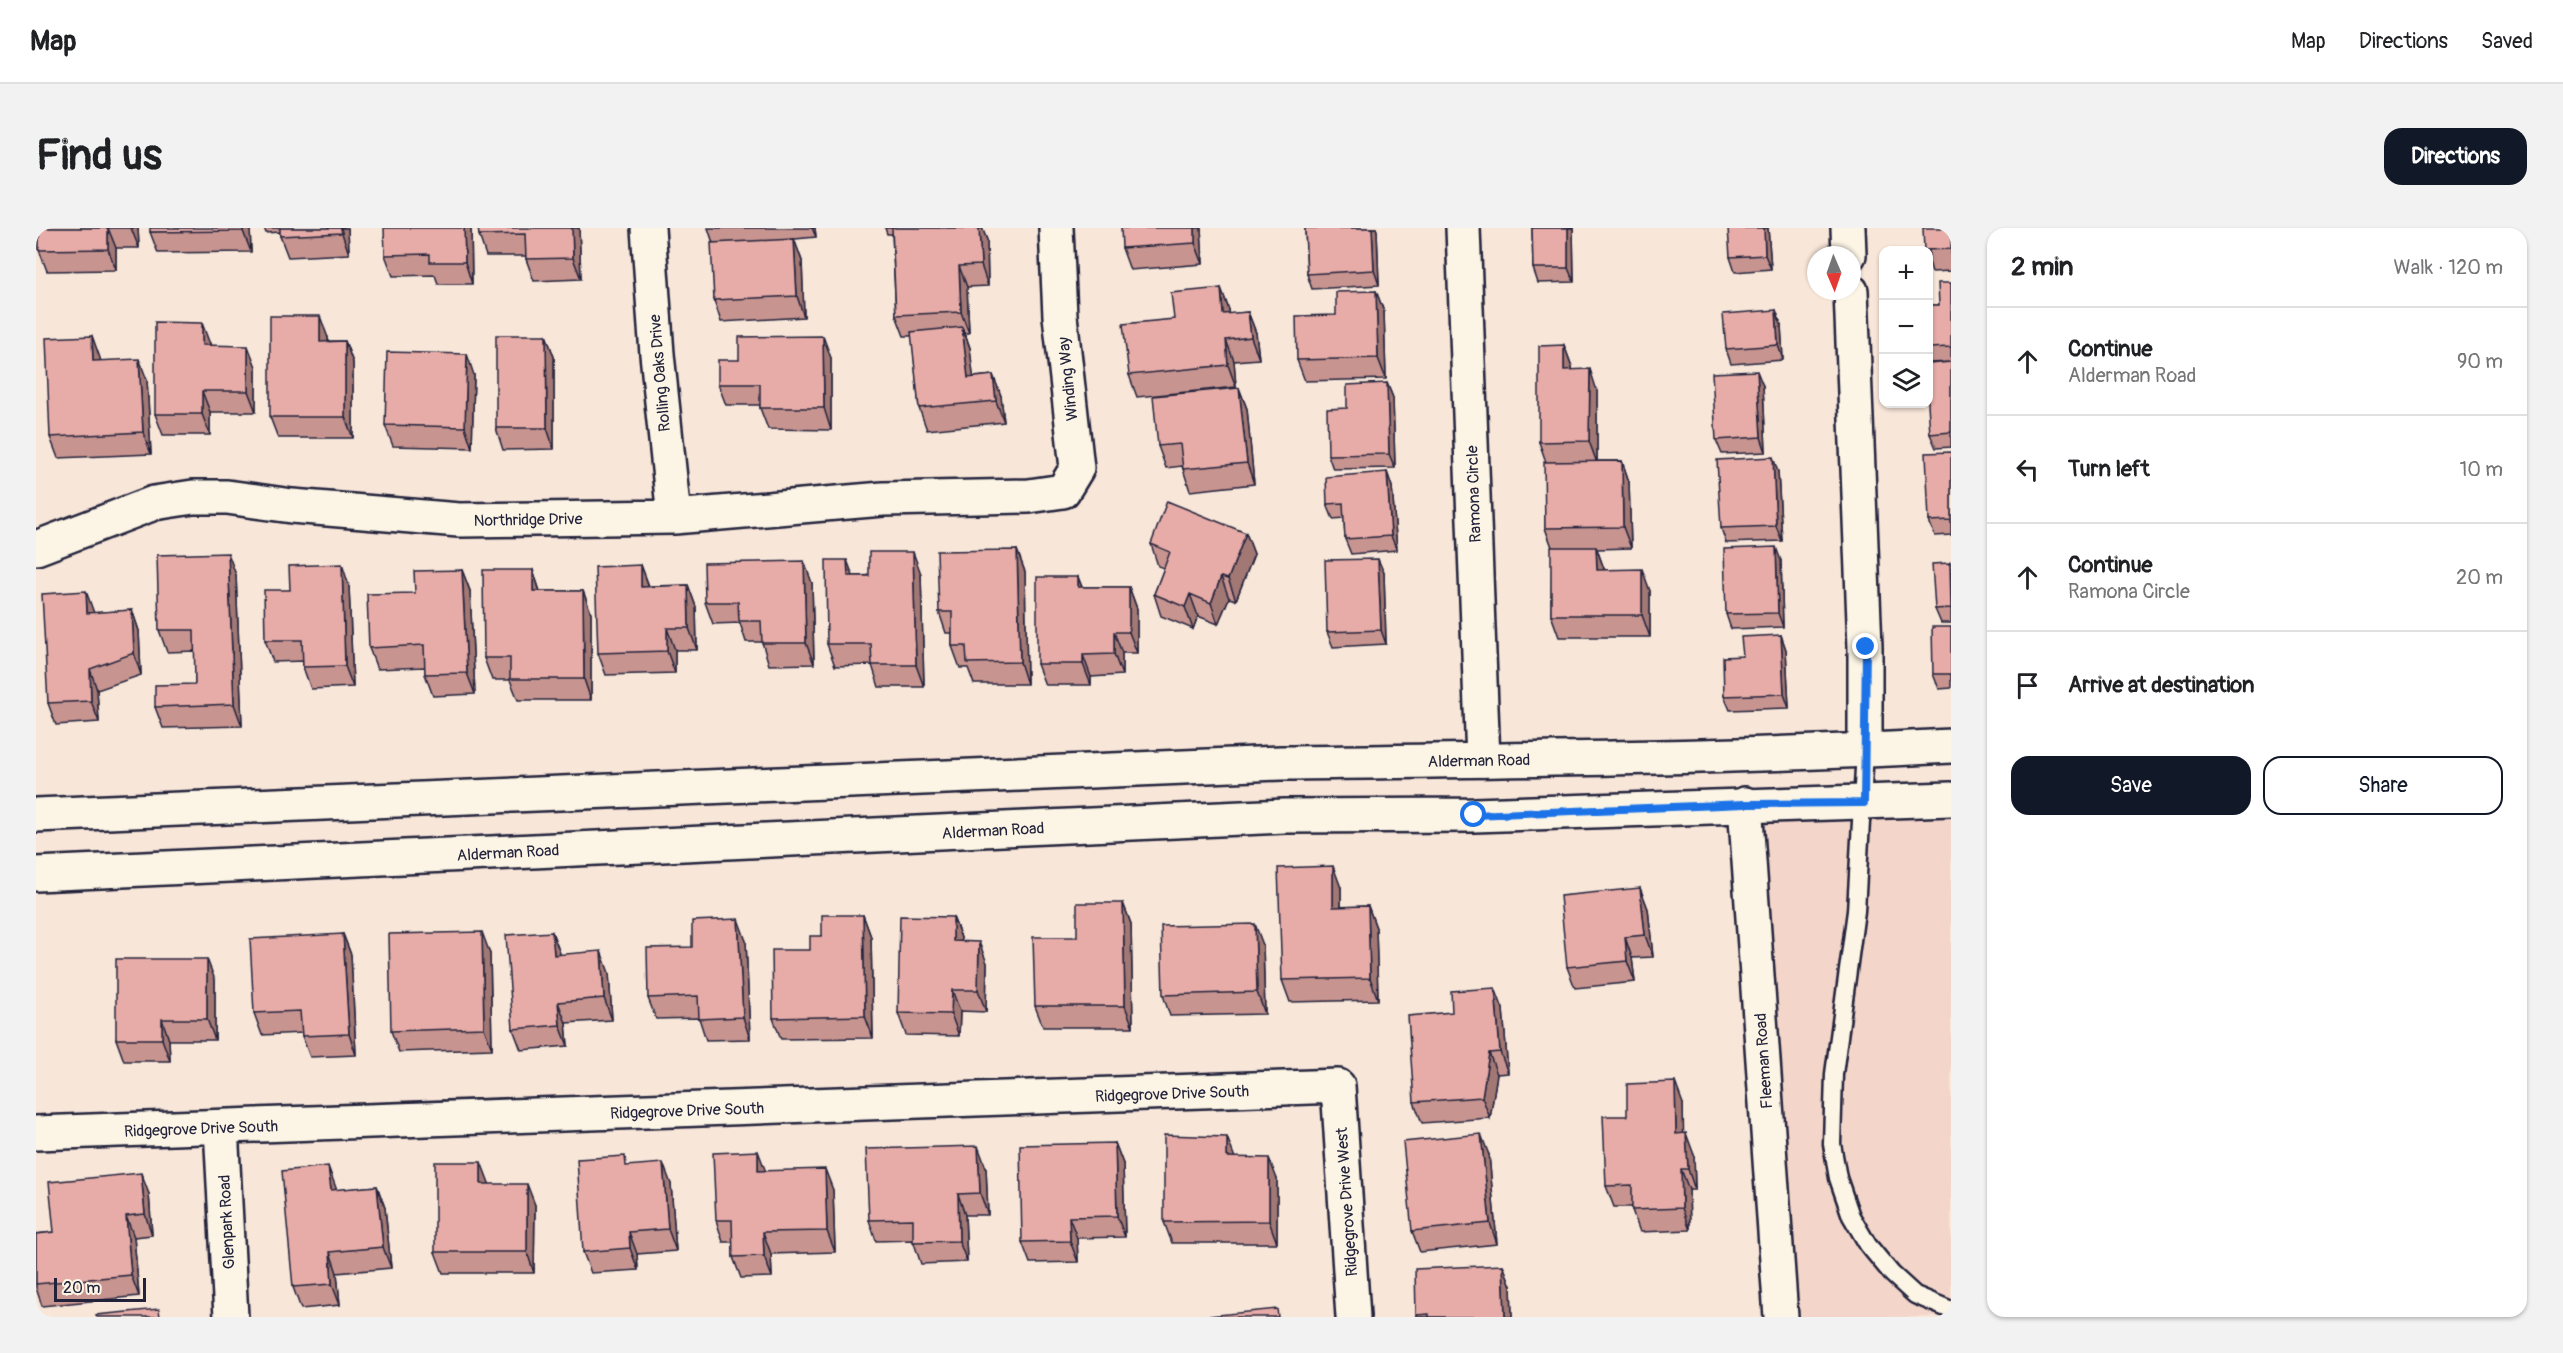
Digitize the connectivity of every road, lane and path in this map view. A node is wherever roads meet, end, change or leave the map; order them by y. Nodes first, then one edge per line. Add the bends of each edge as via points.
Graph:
1 (648, 228) edge
2 (1056, 228) edge
3 (1463, 228) edge
4 (1848, 228) edge
5 (1849, 246) edge
6 (1851, 300) edge
7 (1029, 496) joint
8 (674, 517) junction
9 (36, 548) edge
10 (1951, 746) edge
11 (1866, 750) junction
12 (1483, 760) junction
13 (1951, 799) edge
14 (1864, 803) junction
15 (1745, 804) junction
16 (36, 815) edge
17 (36, 874) edge
18 (1338, 1086) joint
19 (221, 1127) junction
20 (36, 1133) edge
21 (1951, 1310) edge
22 (231, 1317) edge
23 (1353, 1317) edge
24 (1781, 1317) edge

1 - 8 street, Rolling Oaks Drive
2 - 7 street, Winding Way via 1060,316 1077,468 1063,491
3 - 12 street, Ramona Circle
4 - 5 street
6 - 11 street via 1866,647
7 - 8 street, Northridge Drive via 883,499
8 - 9 street, Northridge Drive via 459,520 193,497 154,502
10 - 11 street, Alderman Road
11 - 12 street, Alderman Road
11 - 14 lane
12 - 16 street, Alderman Road via 1269,763
13 - 14 street, Alderman Road
14 - 15 street, Alderman Road
14 - 21 lane via 1856,911 1834,1074 1832,1144 1851,1216 1868,1245 1915,1295
15 - 17 street, Alderman Road via 1474,815 1274,817
15 - 24 street, Fleeman Road
18 - 19 street, Ridgegrove Drive South
18 - 23 street, Ridgegrove Drive West
19 - 20 street, Ridgegrove Drive South
19 - 22 street, Glenpark Road

